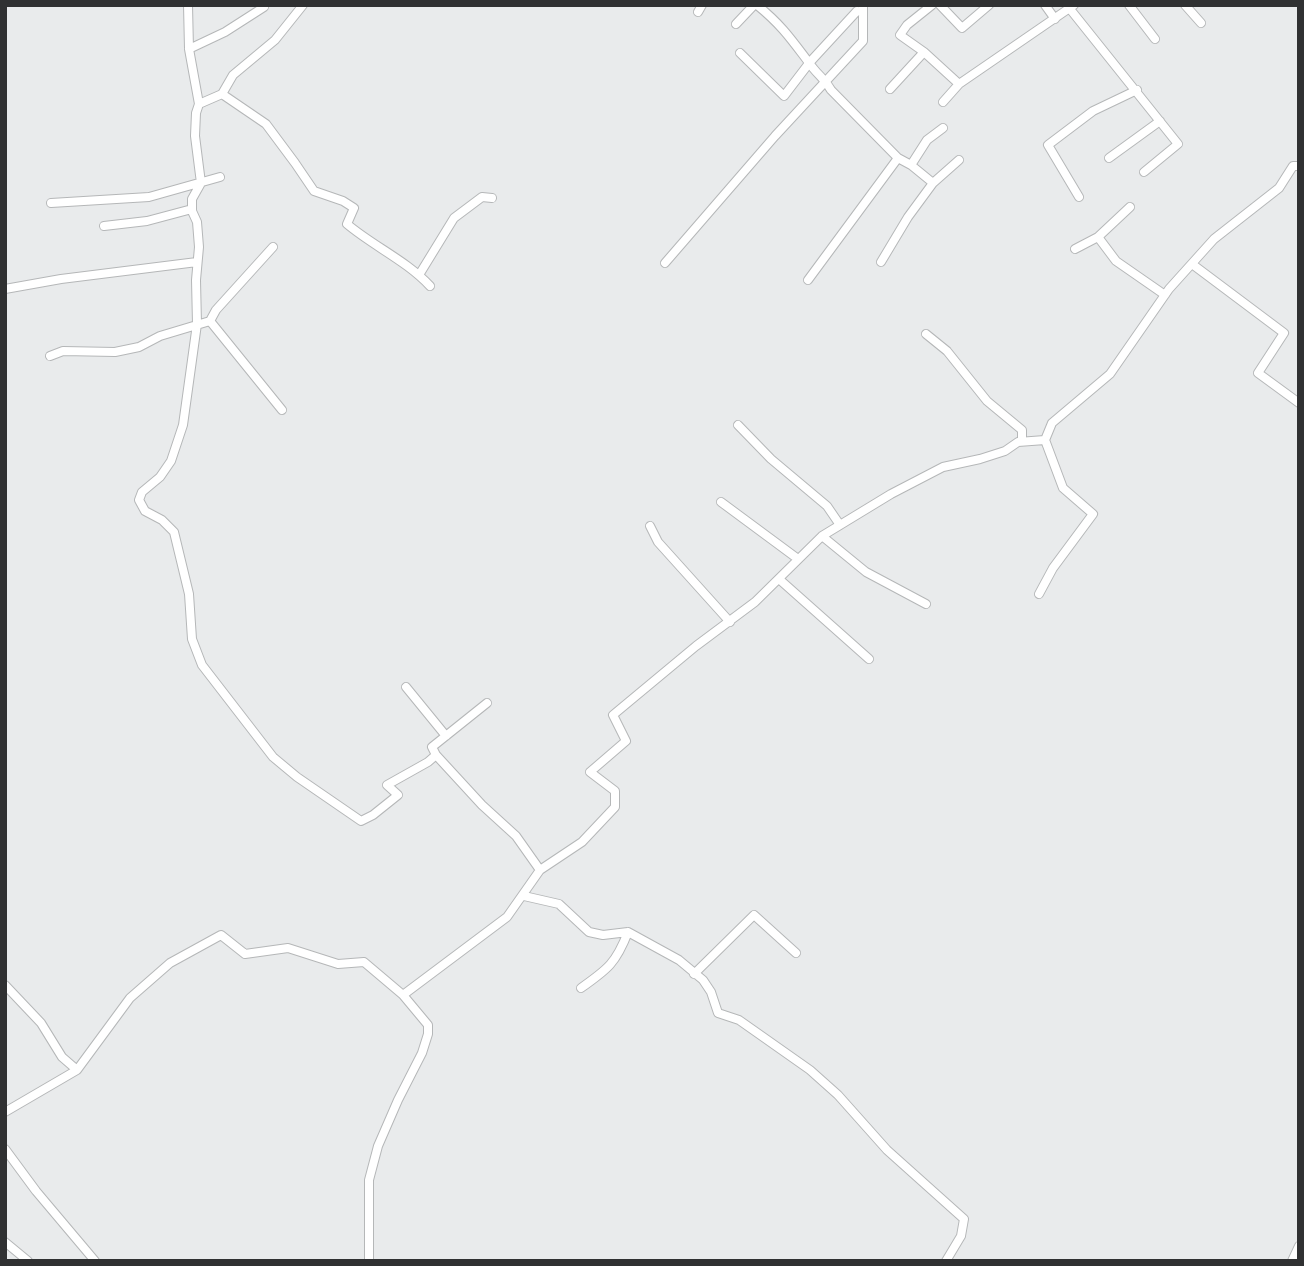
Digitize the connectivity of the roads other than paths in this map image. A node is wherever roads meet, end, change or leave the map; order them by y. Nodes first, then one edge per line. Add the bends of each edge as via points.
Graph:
1 (188, 5) edge
2 (303, 5) edge
3 (755, 5) edge
4 (932, 5) edge
5 (940, 5) edge
6 (989, 5) edge
7 (1045, 5) edge
8 (1129, 5) edge
9 (1185, 5) edge
10 (264, 7) edge
11 (1072, 7) edge
12 (862, 9) edge
13 (1055, 19) junction
14 (1201, 23) dead end
15 (736, 24) dead end
16 (1155, 39) dead end
17 (188, 50) junction
18 (923, 52) junction
19 (740, 53) dead end
20 (810, 62) junction
21 (827, 82) junction
22 (959, 84) junction
23 (890, 89) dead end
24 (1137, 90) junction
25 (222, 94) junction
26 (943, 102) dead end
27 (199, 104) junction
28 (1160, 121) junction
29 (943, 128) dead end
30 (898, 158) junction
31 (1109, 158) dead end
32 (959, 160) dead end
33 (911, 165) junction
34 (1299, 166) edge
35 (1144, 172) dead end
36 (220, 177) dead end
37 (201, 183) junction
38 (933, 183) junction
39 (1079, 197) dead end
40 (492, 198) dead end
41 (51, 203) dead end
42 (1130, 207) dead end
43 (192, 209) junction
44 (104, 226) dead end
45 (1098, 237) junction
46 (273, 247) dead end
47 (1075, 249) dead end
48 (197, 262) junction
49 (881, 262) dead end
50 (665, 263) dead end
51 (1192, 264) junction
52 (419, 275) junction
53 (808, 280) dead end
54 (430, 286) dead end
55 (5, 289) edge
56 (1165, 295) junction
57 (210, 321) junction
58 (197, 324) junction
59 (926, 334) dead end
60 (50, 356) dead end
61 (1299, 403) edge
62 (282, 410) dead end
63 (738, 425) dead end
64 (1045, 440) junction
65 (1022, 441) junction
66 (721, 502) dead end
67 (840, 525) junction
68 (650, 526) dead end
69 (822, 536) junction
70 (799, 559) junction
71 (779, 579) junction
72 (1039, 594) dead end
73 (926, 604) dead end
74 (730, 622) junction
75 (869, 659) dead end
76 (406, 687) dead end
77 (487, 703) dead end
78 (446, 736) junction
79 (436, 755) junction
80 (540, 870) junction
81 (524, 895) junction
82 (628, 932) junction
83 (796, 953) dead end
84 (694, 974) junction
85 (5, 985) edge
86 (581, 988) dead end
87 (403, 995) junction
88 (77, 1070) junction
89 (5, 1112) edge
90 (5, 1149) edge
91 (5, 1242) edge
92 (1299, 1246) edge
93 (28, 1261) edge
94 (95, 1261) edge
95 (369, 1261) edge
96 (946, 1261) edge
97 (1292, 1261) edge

1 - 17 street
2 - 25 street via 275,40 233,75
3 - 15 street
3 - 20 street via 780,24
4 - 18 street via 900,35
5 - 6 street via 962,28
7 - 13 street
8 - 16 street
9 - 14 street
10 - 17 street
11 - 13 street
11 - 24 street
12 - 20 street
12 - 21 street via 863,41
13 - 22 street
17 - 27 street
18 - 22 street
18 - 23 street
19 - 20 street via 785,96
20 - 21 street
21 - 30 street
21 - 50 street
22 - 26 street
24 - 28 street
24 - 39 street via 1093,111 1048,145
25 - 27 street
25 - 52 street via 266,124 314,191 354,208 347,224
27 - 37 street via 195,136
28 - 31 street
28 - 35 street via 1178,144
29 - 33 street via 927,140
30 - 33 street
30 - 53 street
32 - 38 street
33 - 38 street
34 - 51 street via 1293,166 1279,188 1214,239
36 - 37 street
37 - 41 street via 149,197
37 - 43 street
38 - 49 street
40 - 52 street via 482,197 454,218
42 - 45 street
43 - 44 street
43 - 48 street via 197,222
45 - 47 street
45 - 56 street via 1116,261
46 - 57 street
48 - 55 street
48 - 58 street
51 - 56 street
51 - 61 street via 1284,333 1258,373
52 - 54 street
56 - 64 street via 1110,374 1052,424
57 - 58 street
57 - 62 street
58 - 60 street via 139,347 114,352 63,351
58 - 79 street via 183,425 171,461 139,500 145,511 174,532 189,594 192,639 202,665 274,757 361,821 398,795 387,785
59 - 65 street via 947,351 988,401 1022,430
63 - 67 street via 827,506
64 - 65 street
64 - 72 street via 1063,488 1093,514
65 - 67 street via 1005,451 943,467
66 - 70 street
67 - 69 street
68 - 74 street via 658,542
69 - 70 street
69 - 73 street via 866,572
70 - 71 street
71 - 74 street
71 - 75 street
74 - 80 street via 612,715 626,741 590,772 615,791 615,807 582,842
76 - 78 street
77 - 78 street
78 - 79 street via 432,747
79 - 80 street via 516,836
80 - 81 street
81 - 82 street via 559,904 589,932
81 - 87 street via 507,917
82 - 84 street via 680,960
82 - 86 street via 612,964
83 - 84 street via 754,915
84 - 96 street via 711,992 718,1013 739,1020 810,1070 887,1150 964,1219 961,1236
85 - 88 street
87 - 88 street via 364,961 338,964 288,948 245,954 221,936 170,963 130,998
87 - 95 street via 429,1029 378,1146 369,1180
88 - 89 street
90 - 94 street
91 - 93 street
92 - 97 street

